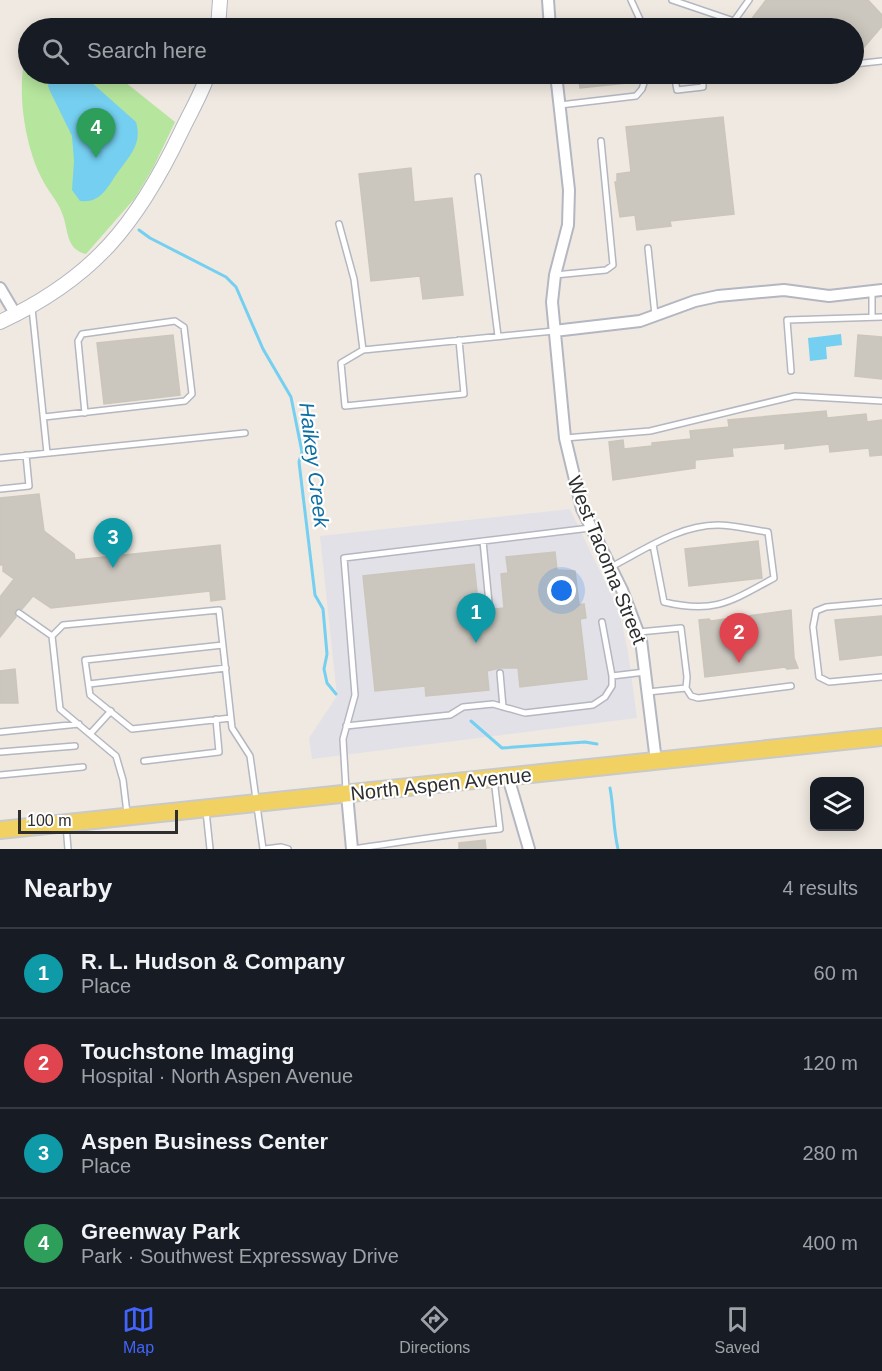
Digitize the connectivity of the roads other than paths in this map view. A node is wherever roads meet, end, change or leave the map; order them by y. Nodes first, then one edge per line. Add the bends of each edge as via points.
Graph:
1 (220, 0) edge
2 (548, 0) edge
3 (631, 0) edge
4 (672, 0) edge
5 (748, 0) edge
6 (219, 18) edge
7 (549, 18) edge
8 (639, 18) edge
9 (725, 18) edge
10 (736, 18) edge
11 (882, 61) edge
12 (864, 63) edge
13 (203, 84) edge
14 (557, 84) edge
15 (644, 84) edge
16 (676, 84) edge
17 (703, 84) edge
18 (560, 105) junction
19 (601, 141) dead end
20 (478, 177) dead end
21 (339, 224) dead end
22 (648, 248) dead end
23 (555, 275) junction
24 (0, 288) edge
25 (877, 290) edge
26 (32, 307) junction
27 (16, 315) junction
28 (872, 315) junction
29 (655, 316) junction
30 (882, 317) edge
31 (0, 322) edge
32 (554, 331) junction
33 (498, 336) junction
34 (459, 340) junction
35 (363, 350) junction
36 (791, 371) dead end
37 (882, 401) edge
38 (86, 413) junction
39 (44, 417) junction
40 (245, 433) dead end
41 (565, 438) junction
42 (47, 453) junction
43 (26, 455) junction
44 (0, 458) edge
45 (0, 489) edge
46 (592, 528) junction
47 (483, 541) junction
48 (653, 545) junction
49 (611, 567) junction
50 (882, 602) edge
51 (489, 603) dead end
52 (19, 613) dead end
53 (602, 622) dead end
54 (639, 632) junction
55 (52, 636) junction
56 (223, 645) junction
57 (226, 668) junction
58 (500, 672) dead end
59 (646, 672) junction
60 (612, 676) junction
61 (882, 677) edge
62 (89, 684) junction
63 (791, 686) dead end
64 (686, 688) junction
65 (648, 692) junction
66 (503, 707) junction
67 (111, 711) junction
68 (231, 718) junction
69 (216, 719) junction
70 (79, 724) junction
71 (346, 726) junction
72 (0, 732) edge
73 (90, 734) junction
74 (882, 737) edge
75 (75, 746) dead end
76 (0, 752) edge
77 (144, 761) dead end
78 (656, 761) junction
79 (83, 767) dead end
80 (0, 775) edge
81 (501, 778) junction
82 (347, 794) junction
83 (255, 804) junction
84 (206, 809) junction
85 (127, 818) junction
86 (65, 824) junction
87 (0, 830) edge
88 (68, 849) edge
89 (210, 849) edge
90 (264, 849) edge
91 (288, 849) edge
92 (352, 849) edge
93 (529, 849) edge

1 - 6 street
2 - 7 street
3 - 8 lane
4 - 9 lane
5 - 10 lane
11 - 12 lane
13 - 26 street via 165,164 129,224 81,273
14 - 18 street, West Tacoma Street
15 - 18 lane via 636,96
16 - 17 lane via 677,90
18 - 23 street, West Tacoma Street via 570,211
19 - 23 lane via 613,265 606,270
20 - 33 lane
21 - 35 lane via 354,279
22 - 29 lane
23 - 32 street, West Tacoma Street
24 - 27 street
25 - 28 lane
25 - 29 street via 829,296 784,290 718,296
26 - 27 street
26 - 39 lane
27 - 31 street
28 - 30 lane
28 - 36 lane via 787,320
29 - 32 street via 624,324
32 - 33 lane
32 - 41 street, West Tacoma Street
33 - 34 lane
34 - 35 lane
34 - 35 lane via 464,394 345,406 341,363
37 - 41 lane via 795,396 650,431
38 - 38 lane via 185,401 192,394 184,327 175,321 82,334 78,341
38 - 39 lane
39 - 42 lane
40 - 42 lane
41 - 46 street, West Tacoma Street via 575,487
42 - 43 lane
43 - 44 lane
43 - 45 lane via 29,486
46 - 47 lane
46 - 49 street, West Tacoma Street
47 - 51 lane
47 - 71 lane via 344,558 355,695
48 - 48 lane via 683,531 717,525 768,532 774,578 725,605 690,608 664,602
48 - 49 lane
49 - 54 street, West Tacoma Street
50 - 61 lane via 816,610 813,627 819,677 829,682
52 - 55 lane
53 - 60 lane
54 - 59 street, West Tacoma Street
54 - 64 lane via 681,628
55 - 56 lane via 63,626 219,610
55 - 70 lane via 60,710
56 - 57 lane
56 - 62 lane via 86,660
57 - 62 lane
57 - 68 lane
58 - 66 lane
59 - 60 lane
59 - 65 street, West Tacoma Street
60 - 66 lane via 612,686 605,697 593,705 525,713
62 - 67 lane via 90,695
63 - 64 lane via 698,698
64 - 65 lane
65 - 78 street, West Tacoma Street
66 - 71 lane via 463,707 450,715
67 - 69 lane via 132,729
67 - 73 lane
68 - 69 lane
68 - 83 lane via 232,728 249,756
69 - 77 lane via 219,752
70 - 72 lane
70 - 73 lane
71 - 82 lane via 343,739
73 - 85 lane via 119,763
74 - 78 main road, North Aspen Avenue
75 - 76 lane
78 - 81 main road, North Aspen Avenue
79 - 80 lane
81 - 82 main road, North Aspen Avenue
81 - 92 lane via 500,829
81 - 93 street
82 - 83 main road, North Aspen Avenue
82 - 92 street
83 - 84 main road, North Aspen Avenue
83 - 90 lane
84 - 85 main road, North Aspen Avenue
84 - 89 lane
85 - 86 main road, North Aspen Avenue
86 - 87 main road, North Aspen Avenue
86 - 88 lane
90 - 91 lane

